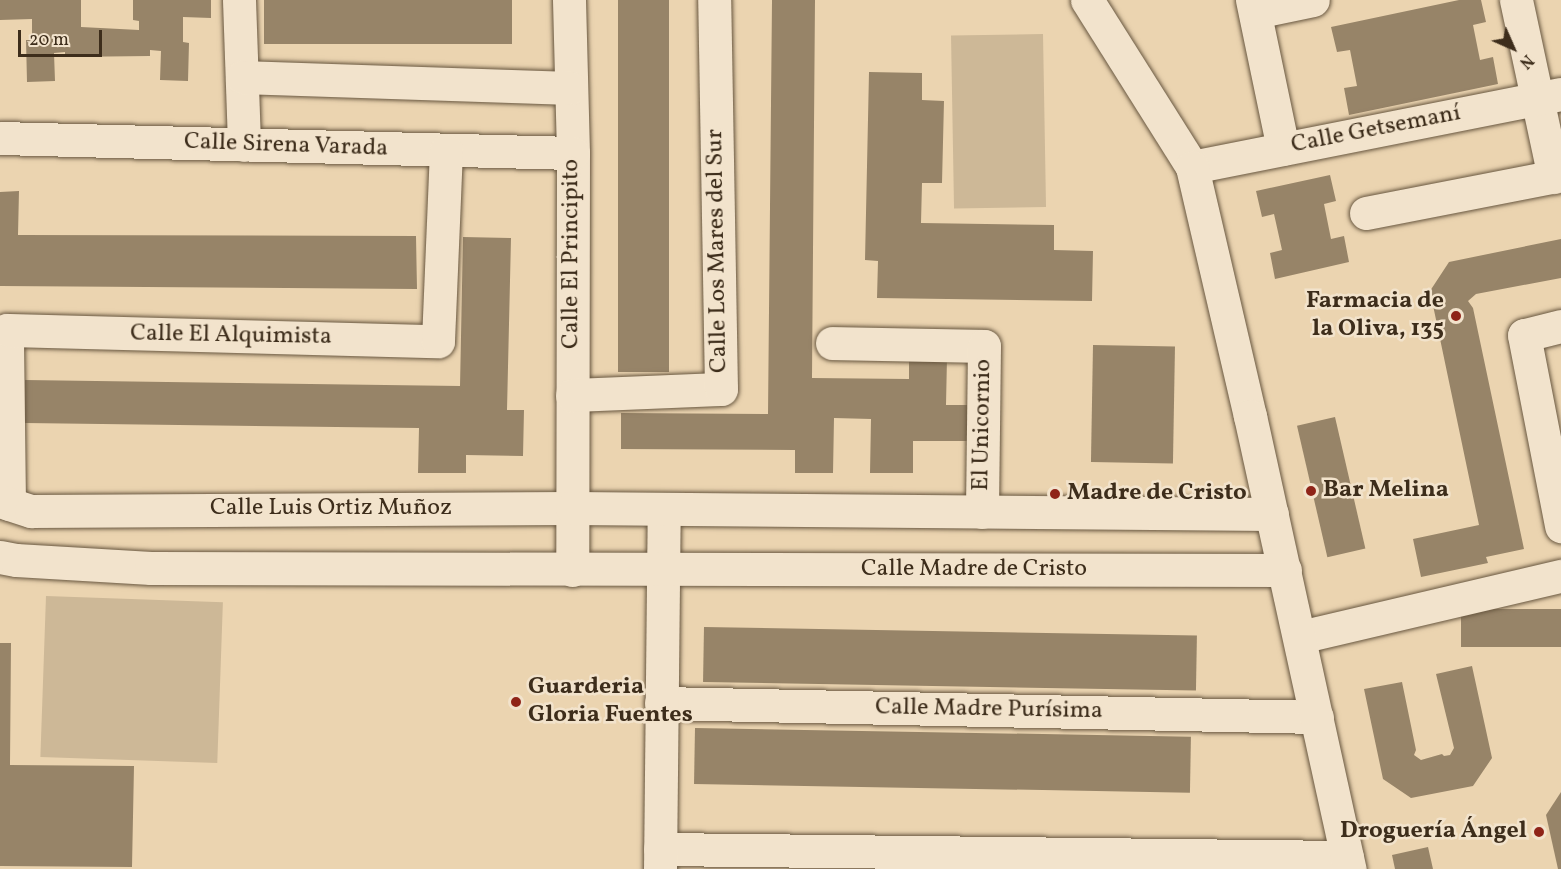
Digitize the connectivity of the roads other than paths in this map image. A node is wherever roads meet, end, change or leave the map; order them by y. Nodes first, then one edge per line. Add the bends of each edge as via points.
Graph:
1 (239, 0) edge
2 (569, 0) edge
3 (714, 0) edge
4 (1087, 0) edge
5 (1313, 0) edge
6 (1516, 0) edge
7 (1253, 6) edge
8 (242, 77) junction
9 (570, 88) junction
10 (1549, 96) edge
11 (0, 138) edge
12 (244, 145) junction
13 (1283, 149) junction
14 (446, 150) junction
15 (573, 153) junction
16 (1192, 167) junction
17 (1557, 176) edge
18 (1366, 213) dead end
19 (1561, 326) edge
20 (832, 343) dead end
21 (1548, 388) edge
22 (572, 396) junction
23 (4, 503) edge
24 (572, 508) junction
25 (664, 511) junction
26 (982, 512) junction
27 (1272, 514) junction
28 (1561, 526) edge
29 (0, 557) edge
30 (572, 570) junction
31 (663, 570) junction
32 (1285, 570) junction
33 (1561, 576) edge
34 (1300, 637) junction
35 (662, 702) junction
36 (1317, 717) junction
37 (660, 859) edge
38 (1349, 863) edge

1 - 8 street
2 - 9 street, Calle El Principito
3 - 22 street, Calle Los Mares del Sur via 721,389
4 - 16 street
5 - 7 street
6 - 10 street
7 - 13 street
8 - 9 street
8 - 12 street
9 - 15 street, Calle El Principito
10 - 13 street, Calle Getsemaní
10 - 17 street
11 - 12 street, Calle Sirena Varada
12 - 14 street, Calle Sirena Varada
13 - 16 street, Calle Getsemaní
14 - 15 street, Calle Sirena Varada
14 - 23 street, Calle El Alquimista via 438,341 7,330
15 - 22 street, Calle El Principito
16 - 27 street
17 - 18 street
19 - 21 street via 1524,335
20 - 26 street, El Unicornio via 984,345
21 - 28 street
22 - 24 street, Calle El Principito
23 - 24 street, Calle Luis Ortiz Muñoz via 31,511
24 - 25 street, Calle Luis Ortiz Muñoz
24 - 30 street, Calle El Principito
25 - 26 street
25 - 31 street
26 - 27 street
27 - 32 street
29 - 30 street via 151,568
30 - 31 street
31 - 32 street, Calle Madre de Cristo
31 - 35 street
32 - 34 street
33 - 34 street
34 - 36 street
35 - 36 street, Calle Madre Purísima
35 - 37 street
36 - 38 street
37 - 38 street

